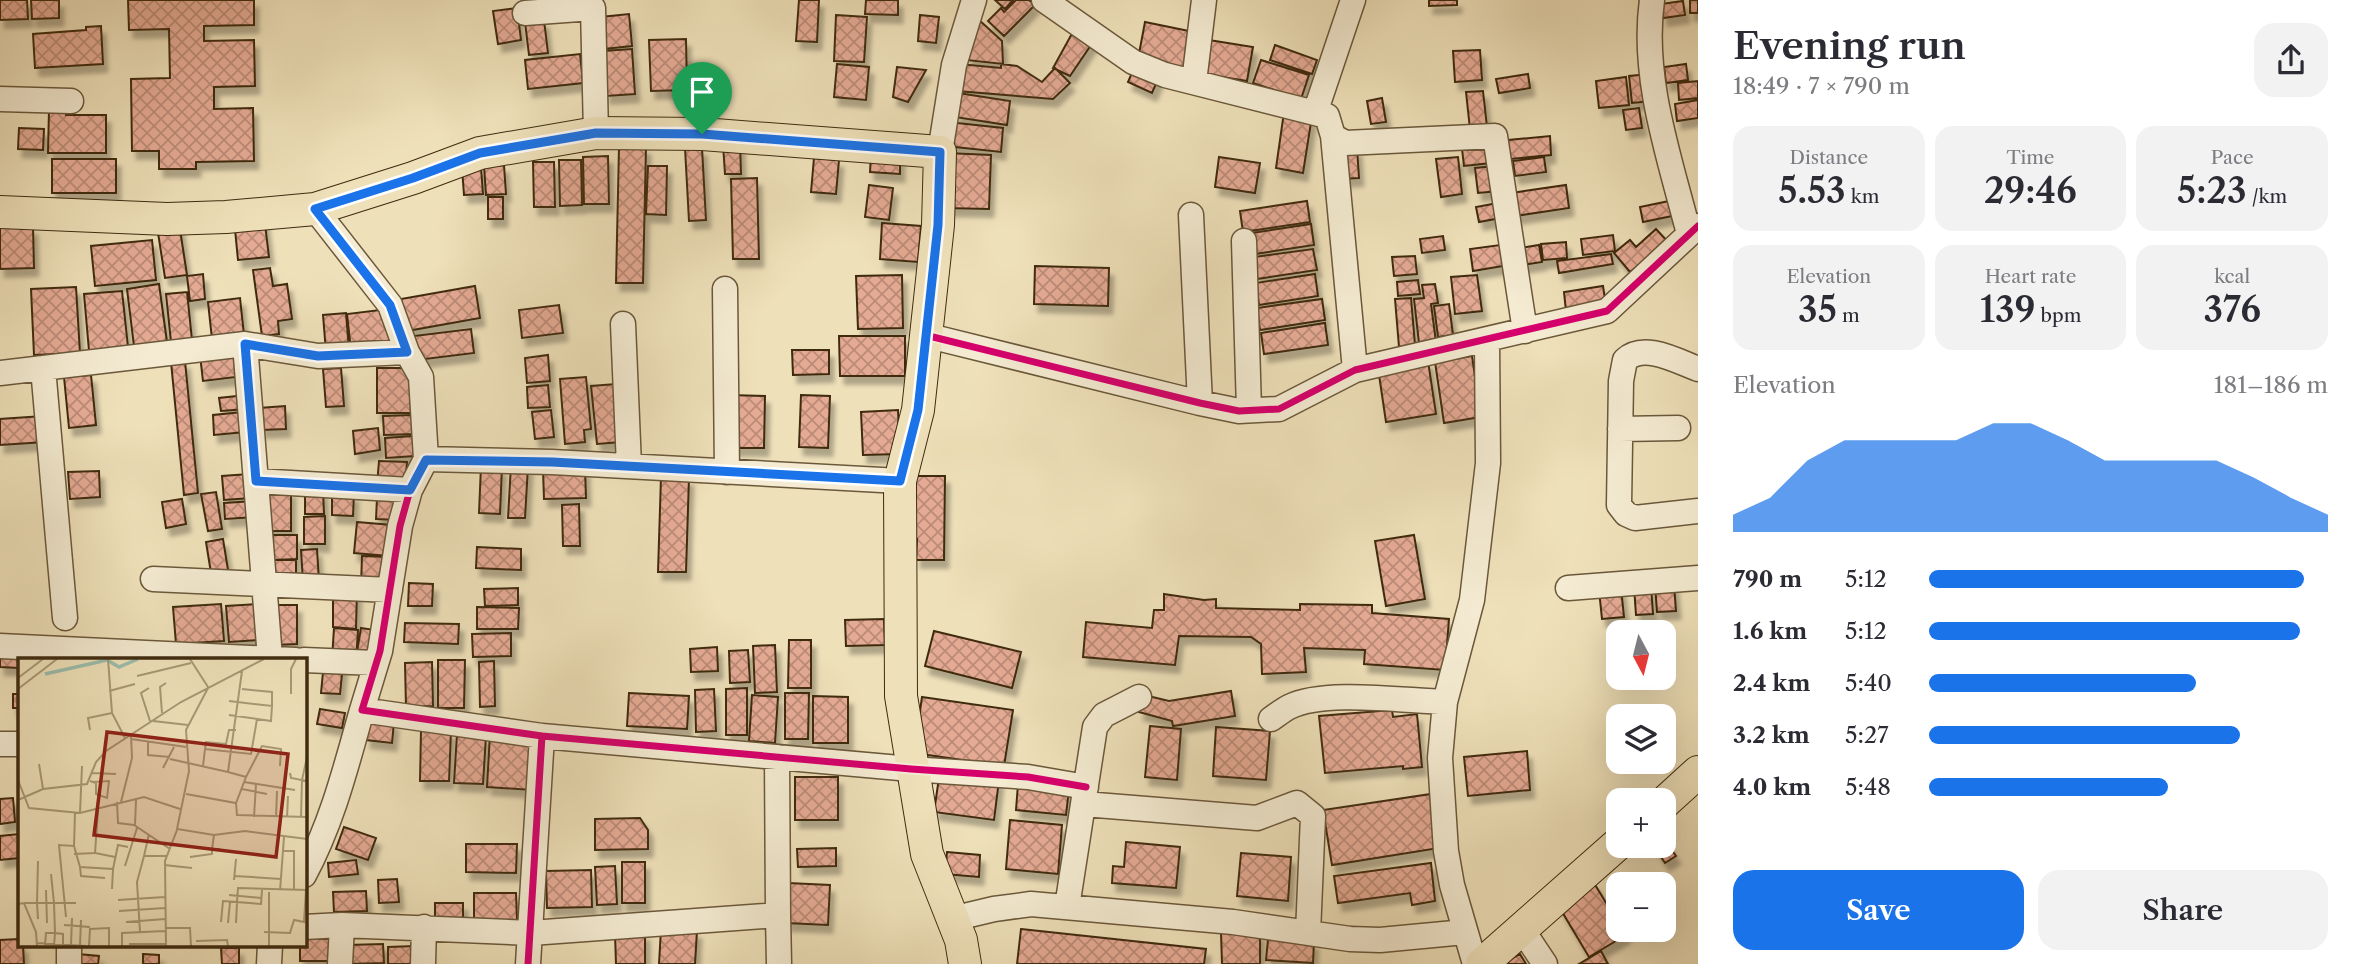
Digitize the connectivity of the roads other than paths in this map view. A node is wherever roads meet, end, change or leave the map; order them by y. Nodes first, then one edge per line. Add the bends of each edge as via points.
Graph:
1 (974, 0) edge
2 (1044, 0) edge
3 (1204, 0) edge
4 (1353, 0) edge
5 (1652, 0) edge
6 (593, 4) edge
7 (525, 13) dead end
8 (1194, 82) junction
9 (0, 99) edge
10 (71, 101) dead end
11 (1315, 113) junction
12 (596, 133) junction
13 (1333, 136) junction
14 (940, 152) junction
15 (315, 209) junction
16 (0, 212) edge
17 (1191, 215) dead end
18 (1693, 230) edge
19 (1244, 241) dead end
20 (725, 289) dead end
21 (622, 324) dead end
22 (1525, 331) junction
23 (925, 335) junction
24 (1487, 340) junction
25 (245, 344) junction
26 (407, 352) junction
27 (43, 368) junction
28 (1698, 369) edge
29 (1356, 370) junction
30 (0, 373) edge
31 (1199, 403) junction
32 (1249, 410) junction
33 (1678, 428) dead end
34 (1620, 429) junction
35 (426, 460) junction
36 (629, 466) junction
37 (726, 472) junction
38 (256, 481) junction
39 (900, 481) junction
40 (410, 490) junction
41 (1698, 511) edge
42 (1698, 578) edge
43 (153, 579) dead end
44 (264, 585) junction
45 (1568, 588) dead end
46 (390, 590) junction
47 (65, 618) dead end
48 (0, 646) edge
49 (36, 654) edge
50 (107, 655) edge
51 (270, 658) edge
52 (306, 660) edge
53 (375, 663) junction
54 (1139, 697) dead end
55 (1445, 702) junction
56 (362, 710) junction
57 (1271, 719) dead end
58 (542, 736) junction
59 (0, 744) edge
60 (18, 744) edge
61 (777, 757) junction
62 (911, 769) junction
63 (1698, 772) edge
64 (1676, 792) edge
65 (1085, 796) junction
66 (1606, 854) edge
67 (306, 871) edge
68 (1067, 907) junction
69 (778, 915) junction
70 (952, 919) junction
71 (342, 925) junction
72 (306, 927) edge
73 (424, 927) junction
74 (1521, 928) junction
75 (1465, 932) junction
76 (531, 933) junction
77 (1308, 933) junction
78 (69, 946) edge
79 (270, 946) edge
80 (69, 964) edge
81 (269, 964) edge
82 (340, 964) edge
83 (423, 964) edge
84 (527, 964) edge
85 (779, 964) edge
86 (965, 964) edge
87 (1475, 964) edge
88 (1482, 964) edge
89 (1545, 964) edge

1 - 14 street via 954,65
2 - 8 street via 1133,62
3 - 8 street
4 - 11 street
5 - 18 street via 1651,57 1661,127
6 - 7 street
6 - 12 street
8 - 11 street
9 - 10 street
11 - 13 street via 1327,116
12 - 14 main road via 702,134
12 - 15 main road via 480,153
13 - 22 street via 1345,143 1369,143 1495,136
13 - 29 street
14 - 23 main road via 938,225
15 - 16 main road via 167,219
15 - 26 street via 390,305
17 - 31 street
18 - 22 street via 1607,311
19 - 32 street
20 - 37 street
21 - 36 street
22 - 24 street
23 - 31 street
23 - 39 main road via 918,410
24 - 29 street
24 - 55 street via 1488,463 1472,600
25 - 26 street via 318,356
25 - 27 street
25 - 38 street
26 - 35 street via 421,377
27 - 30 street
27 - 47 street
28 - 34 street via 1656,353 1630,356 1622,373
29 - 32 street via 1279,409
31 - 32 street
33 - 34 street
34 - 41 street via 1620,509 1639,518
35 - 36 street
35 - 40 street
36 - 37 street
37 - 39 street
38 - 40 street
38 - 44 street
39 - 62 main road via 901,696
40 - 46 street
42 - 45 street
43 - 44 street
44 - 46 street
44 - 51 street
46 - 53 street
48 - 49 street
49 - 50 street
50 - 51 street
52 - 53 street
53 - 56 street
54 - 65 street via 1104,715 1095,727
55 - 57 street via 1317,699 1290,706
55 - 75 street via 1441,796 1446,851
56 - 58 street
56 - 67 street via 339,794
58 - 61 street
58 - 76 street
59 - 60 street
61 - 62 street
61 - 69 street
62 - 65 street via 1028,777
62 - 70 main road via 927,854
63 - 64 main road
65 - 68 street
65 - 77 street via 1258,818 1297,803 1312,816
66 - 74 main road
68 - 70 street via 1031,904
68 - 77 street
69 - 76 street
69 - 85 street
70 - 86 main road
71 - 72 street
71 - 73 street
71 - 82 street
73 - 76 street
73 - 83 street
74 - 88 main road
74 - 89 street
75 - 77 street via 1380,940
75 - 87 street
76 - 84 street
78 - 80 street
79 - 81 street

